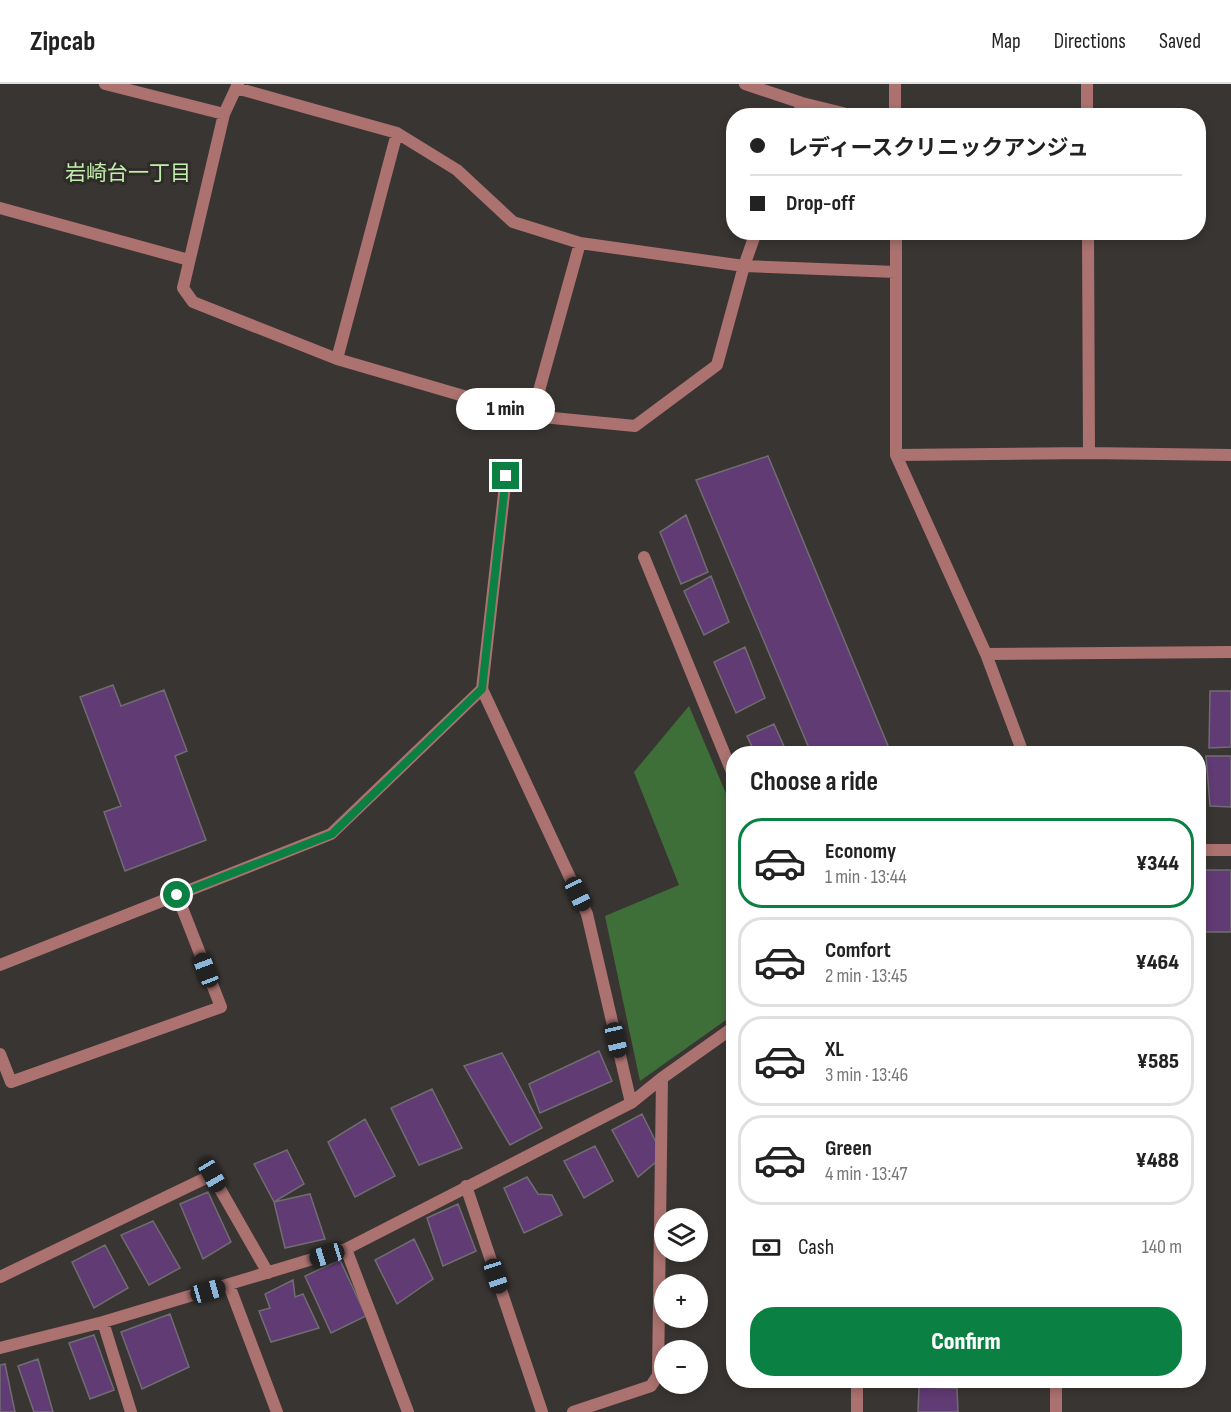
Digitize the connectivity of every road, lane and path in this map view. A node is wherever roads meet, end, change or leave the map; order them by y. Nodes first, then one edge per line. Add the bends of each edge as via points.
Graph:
1 (105, 84) edge
2 (745, 84) edge
3 (895, 84) edge
4 (1087, 84) edge
5 (237, 86) edge
6 (802, 103) junction
7 (800, 108) edge
8 (822, 108) edge
9 (895, 108) edge
10 (1087, 108) edge
11 (224, 114) junction
12 (397, 133) junction
13 (0, 208) edge
14 (753, 240) edge
15 (896, 240) edge
16 (1088, 240) edge
17 (580, 243) junction
18 (189, 260) junction
19 (744, 266) junction
20 (896, 272) junction
21 (337, 358) junction
22 (532, 416) junction
23 (1089, 453) junction
24 (896, 455) junction
25 (1231, 455) edge
26 (506, 476) dead end
27 (644, 557) dead end
28 (1231, 652) edge
29 (986, 654) junction
30 (482, 689) junction
31 (1020, 746) edge
32 (726, 757) edge
33 (1206, 850) edge
34 (1231, 850) edge
35 (177, 895) junction
36 (0, 965) edge
37 (726, 1033) edge
38 (0, 1054) edge
39 (662, 1078) junction
40 (631, 1102) junction
41 (466, 1186) junction
42 (346, 1249) junction
43 (268, 1273) junction
44 (0, 1277) edge
45 (229, 1285) junction
46 (103, 1322) junction
47 (0, 1335) edge
48 (3, 1348) edge
49 (857, 1388) edge
50 (1056, 1388) edge
51 (130, 1412) edge
52 (277, 1412) edge
53 (408, 1412) edge
54 (542, 1412) edge
55 (573, 1412) edge
56 (856, 1412) edge
57 (1056, 1412) edge

1 - 11 street
2 - 6 street
3 - 9 street
4 - 10 street
5 - 11 street
5 - 12 street
6 - 7 street
6 - 8 street
11 - 18 street
12 - 17 street via 457,170 513,222
12 - 21 street
13 - 18 street
14 - 19 street
15 - 20 street
16 - 23 street
17 - 19 street
17 - 22 street
18 - 21 street via 183,288 193,302
19 - 20 street
19 - 22 street via 717,365 635,426
20 - 24 street
21 - 22 street
23 - 24 street
23 - 25 street
24 - 29 street
26 - 30 street
27 - 32 street
28 - 29 street
29 - 31 street
30 - 35 street via 332,834
30 - 40 street via 587,914
33 - 34 street
35 - 36 street
35 - 38 street via 220,1007 11,1082
37 - 39 street
39 - 40 street
39 - 55 street via 658,1375 651,1386
40 - 41 street
41 - 42 street
41 - 54 street
42 - 43 street
42 - 53 street
43 - 44 street via 212,1175
43 - 45 street
45 - 46 street
45 - 52 street
46 - 48 street
46 - 51 street
47 - 48 street
49 - 56 street
50 - 57 street

